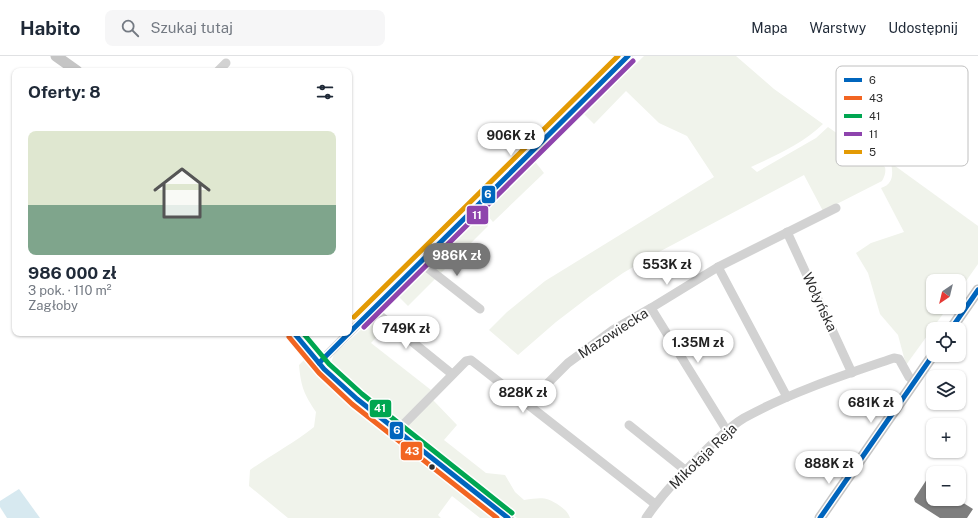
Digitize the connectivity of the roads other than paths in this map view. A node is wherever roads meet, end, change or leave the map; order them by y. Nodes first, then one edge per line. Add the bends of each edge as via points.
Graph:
1 (56, 56) edge
2 (628, 56) edge
3 (226, 63) dead end
4 (73, 68) edge
5 (221, 68) edge
6 (836, 208) dead end
7 (787, 232) junction
8 (420, 262) junction
9 (718, 267) junction
10 (978, 290) edge
11 (651, 308) junction
12 (480, 309) dead end
13 (373, 310) junction
14 (956, 322) edge
15 (352, 330) edge
16 (296, 336) edge
17 (346, 336) edge
18 (928, 362) edge
19 (319, 363) junction
20 (852, 373) junction
21 (452, 374) junction
22 (915, 382) junction
23 (787, 397) junction
24 (529, 405) junction
25 (629, 425) dead end
26 (398, 430) junction
27 (727, 431) junction
28 (685, 470) junction
29 (655, 504) junction
30 (508, 518) edge
31 (646, 518) edge
32 (820, 518) edge

1 - 4 main road
2 - 8 street
3 - 5 street
6 - 7 street, Mazowiecka
7 - 9 street, Mazowiecka
7 - 20 street, Wołyńska
8 - 12 street
8 - 13 street
9 - 11 street, Mazowiecka
9 - 23 street
10 - 14 main road
11 - 24 street, Mazowiecka via 568,362
11 - 27 street
13 - 15 street
13 - 21 street
16 - 19 main road
17 - 19 street
18 - 22 main road
19 - 26 main road via 357,399
20 - 22 street, Mikołaja Reja via 894,358 899,359 909,378
20 - 23 street, Mikołaja Reja
21 - 24 street via 466,361 471,360
21 - 26 street
22 - 32 main road
23 - 27 street, Mikołaja Reja via 743,418
24 - 29 street
25 - 28 street
26 - 30 main road
27 - 28 street, Mikołaja Reja
28 - 29 street, Mikołaja Reja
29 - 31 street, Mikołaja Reja

